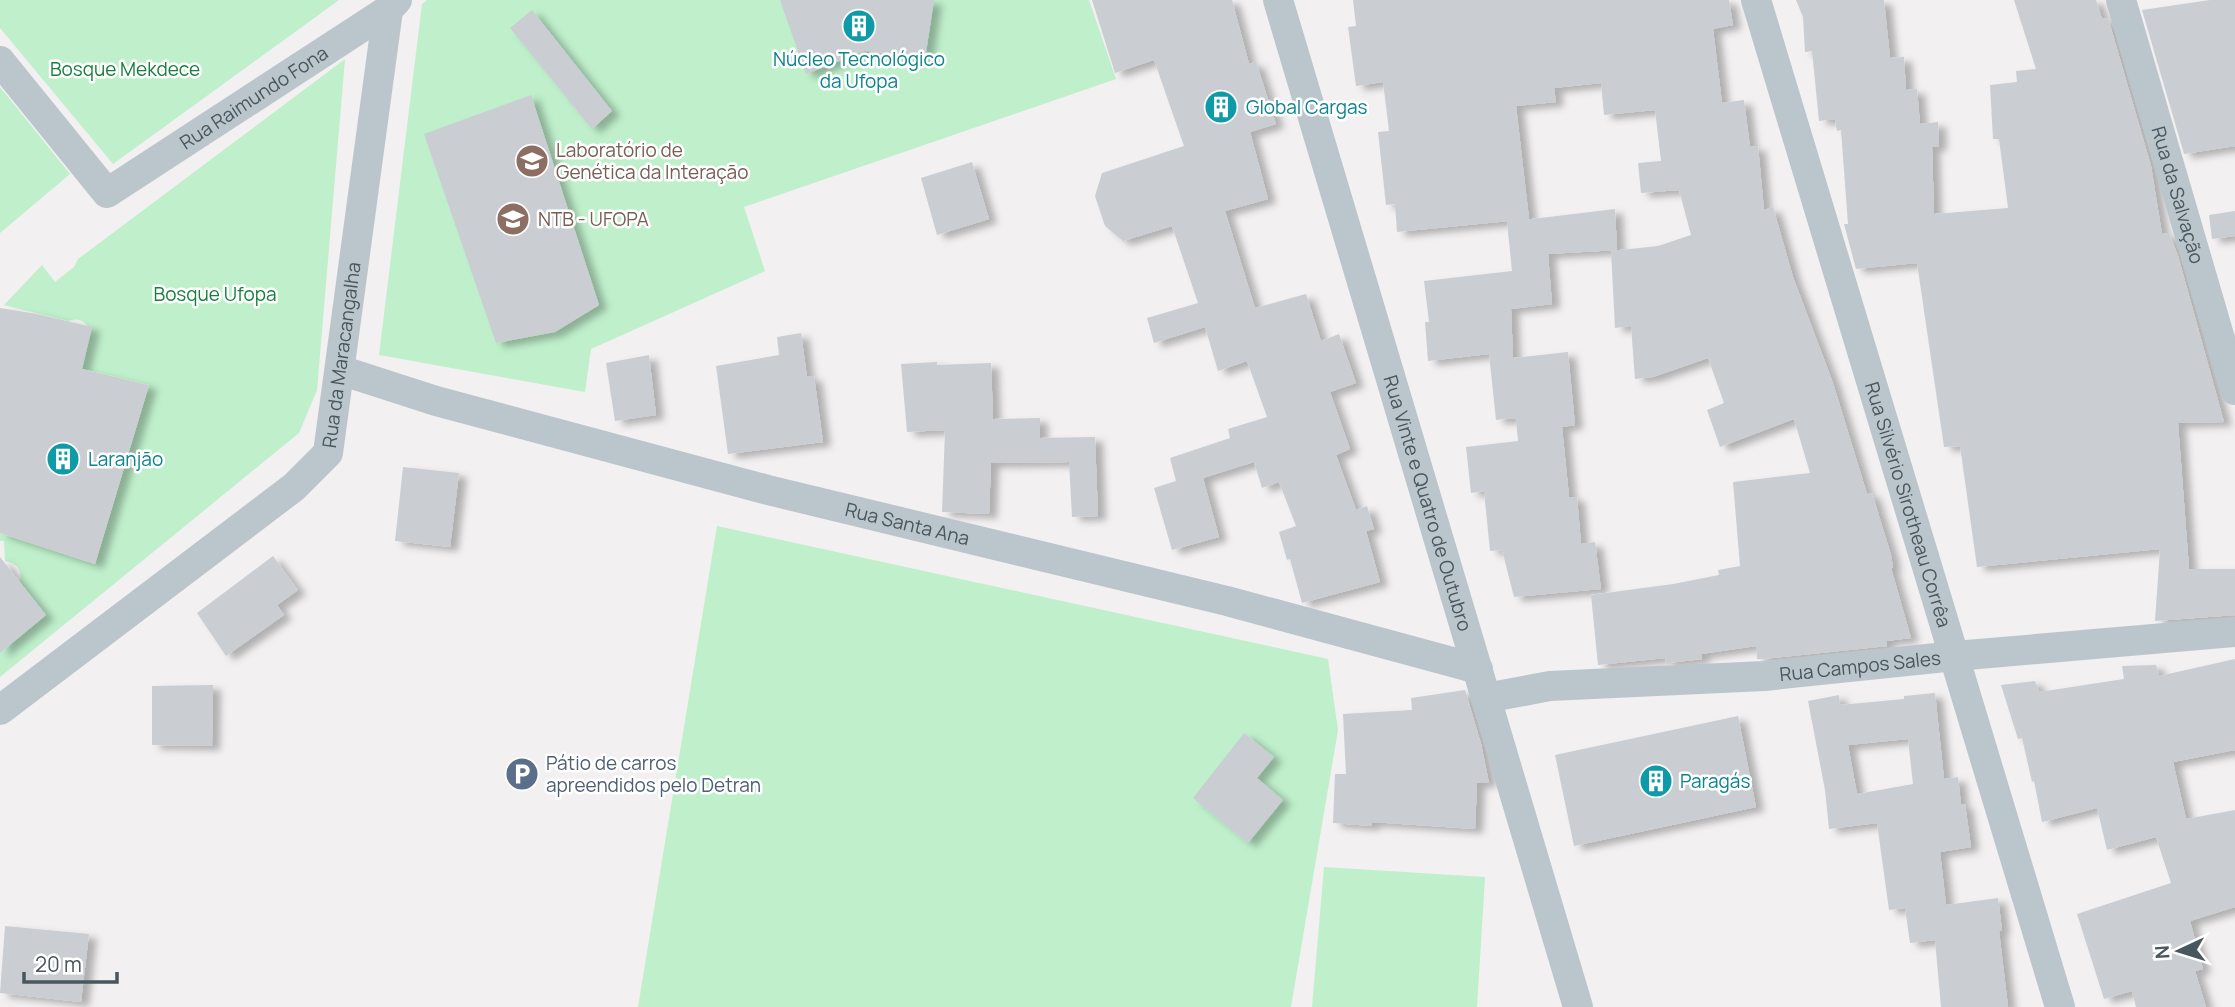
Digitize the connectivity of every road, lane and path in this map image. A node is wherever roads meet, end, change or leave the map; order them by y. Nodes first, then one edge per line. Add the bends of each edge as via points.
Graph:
1 (1278, 0) edge
2 (1756, 0) edge
3 (2121, 0) edge
4 (393, 5) edge
5 (0, 61) edge
6 (340, 370) junction
7 (2235, 390) edge
8 (2235, 632) edge
9 (1955, 656) junction
10 (1478, 669) junction
11 (1486, 698) junction
12 (0, 710) edge
13 (1578, 1007) edge
14 (2060, 1007) edge

1 - 10 street, Rua Vinte e Quatro de Outubro
2 - 9 street, Rua Silvério Sirotheau Corrêa
3 - 7 street, Rua da Salvação
4 - 5 street, Rua Raimundo Fona via 107,192
4 - 6 street, Rua da Maracangalha
6 - 10 street, Rua Santa Ana via 436,401 702,472 1227,601
6 - 12 street, Rua da Maracangalha via 328,453 311,472
8 - 9 street, Rua Campos Sales
9 - 11 street, Rua Campos Sales via 1764,676 1550,686
9 - 14 street, Rua Silvério Sirotheau Corrêa
10 - 11 street, Rua Vinte e Quatro de Outubro
11 - 13 street, Rua Vinte e Quatro de Outubro

